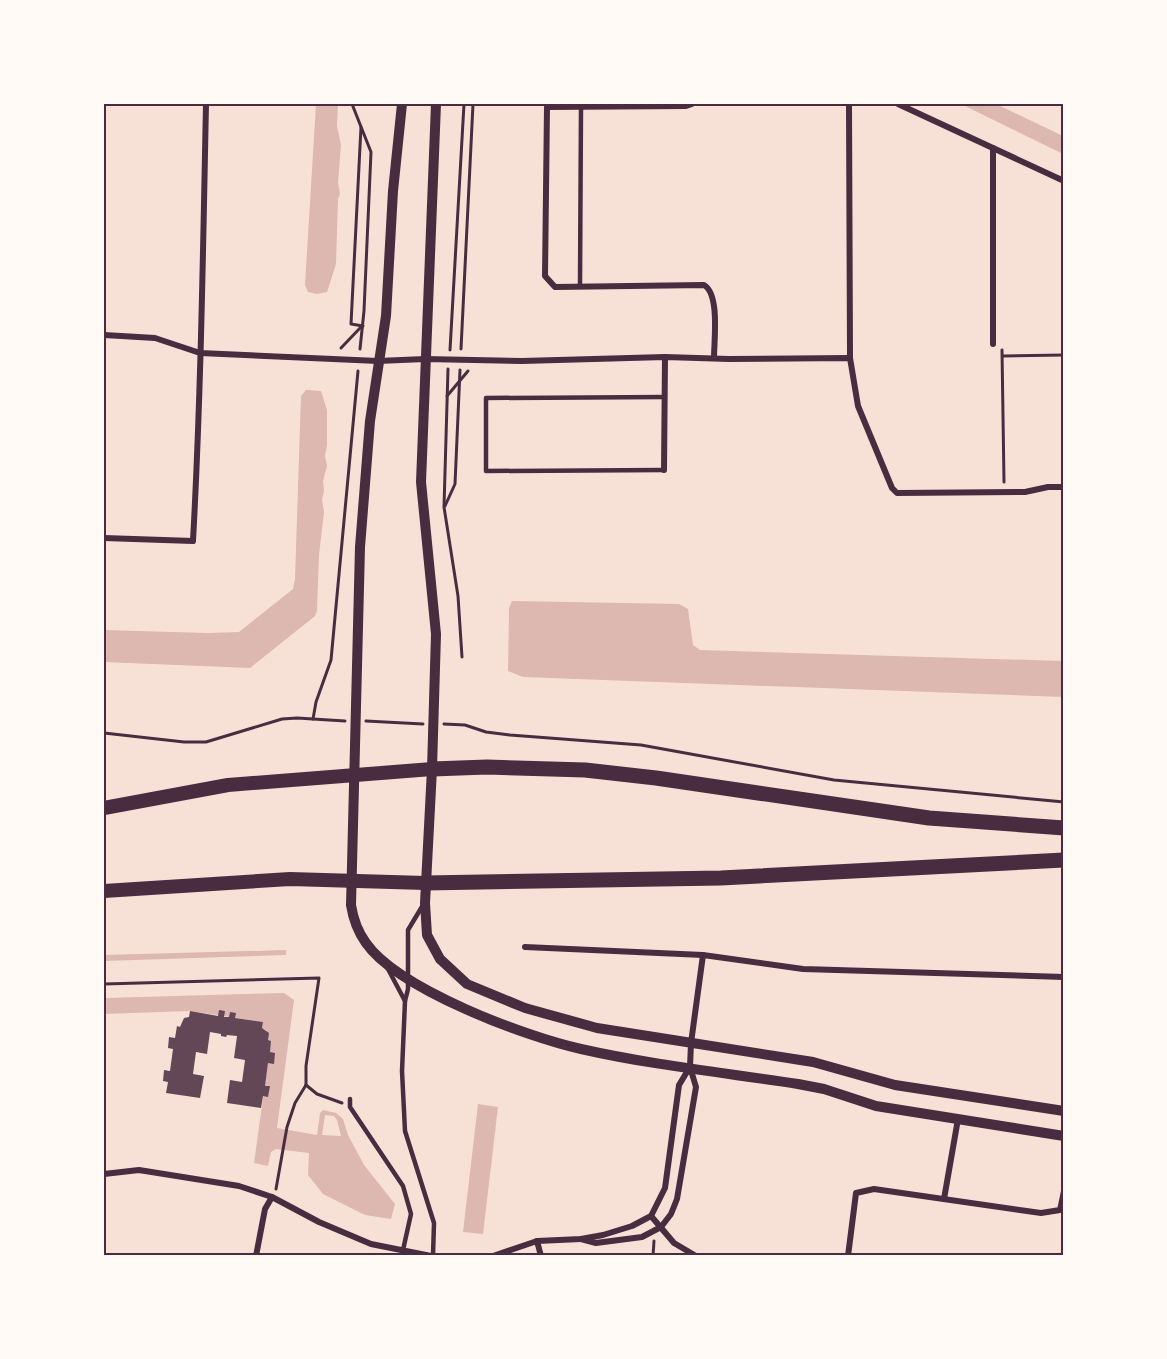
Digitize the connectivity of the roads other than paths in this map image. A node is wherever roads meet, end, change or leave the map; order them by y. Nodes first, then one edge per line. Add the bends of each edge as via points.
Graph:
1 (206, 104) edge
2 (402, 104) edge
3 (436, 104) edge
4 (692, 104) edge
5 (849, 104) edge
6 (897, 104) edge
7 (581, 108) junction
8 (993, 148) junction
9 (1064, 181) edge
10 (580, 285) junction
11 (104, 335) edge
12 (993, 344) road end
13 (200, 353) junction
14 (665, 357) junction
15 (714, 358) junction
16 (850, 358) junction
17 (425, 359) junction
18 (378, 361) junction
19 (665, 397) junction
20 (664, 470) joint
21 (1064, 487) edge
22 (104, 538) edge
23 (432, 769) junction
24 (355, 776) junction
25 (104, 808) edge
26 (1064, 828) edge
27 (1064, 860) edge
28 (353, 880) junction
29 (425, 883) junction
30 (104, 891) edge
31 (424, 903) junction
32 (525, 947) dead end
33 (703, 955) junction
34 (385, 964) junction
35 (1064, 977) edge
36 (408, 979) junction
37 (405, 1001) junction
38 (691, 1042) junction
39 (690, 1067) junction
40 (350, 1099) dead end
41 (1064, 1111) edge
42 (958, 1119) junction
43 (1064, 1136) edge
44 (104, 1174) edge
45 (1064, 1191) edge
46 (273, 1197) junction
47 (944, 1199) junction
48 (651, 1216) junction
49 (661, 1227) junction
50 (581, 1239) junction
51 (537, 1241) junction
52 (402, 1253) edge
53 (256, 1256) edge
54 (432, 1256) edge
55 (493, 1256) edge
56 (541, 1256) edge
57 (696, 1256) edge
58 (848, 1256) edge

1 - 13 street
2 - 18 street via 386,316
3 - 17 street
4 - 7 street
5 - 16 street
6 - 8 street
7 - 10 lane
7 - 10 street via 547,107 545,276 555,287
8 - 9 street
8 - 12 street
10 - 15 street via 708,288 713,298
11 - 13 street via 155,338
13 - 18 street
13 - 22 street via 193,541
14 - 15 street
14 - 17 street
14 - 19 street
15 - 16 street
16 - 21 street via 858,406 897,493
17 - 18 street
17 - 23 street via 421,482 436,634
18 - 24 street via 360,547
19 - 20 street
19 - 20 lane via 486,398 486,471
23 - 24 main road
23 - 26 highway via 585,770 929,818
23 - 29 street
24 - 25 main road via 228,785
24 - 28 street
27 - 29 highway via 710,878
28 - 29 main road
28 - 30 main road via 278,880
28 - 34 street via 351,905 356,924 366,943
29 - 31 street
31 - 36 lane via 408,930
31 - 38 street via 427,935 440,959 467,984 525,1008 597,1028
32 - 33 street
33 - 35 street via 803,969
33 - 38 street
34 - 36 street
34 - 37 lane
36 - 37 lane
36 - 39 street via 500,1024 542,1038 580,1049
37 - 54 lane via 405,1131 432,1212
38 - 39 street
38 - 41 street via 813,1062 895,1085
39 - 42 street via 824,1089 876,1106
39 - 48 street via 680,1084 665,1188
39 - 49 street via 696,1087 677,1199
40 - 52 lane via 350,1107 404,1186 411,1214
42 - 43 street
42 - 47 street
44 - 46 street via 139,1170 239,1186
45 - 47 street via 1060,1210 1041,1213
46 - 52 street via 319,1222
46 - 53 street via 265,1209
47 - 58 street via 874,1189 856,1194
48 - 49 street
48 - 50 street via 632,1226
49 - 50 street via 642,1237 596,1243
49 - 57 street via 674,1243
50 - 51 street
51 - 55 street
51 - 56 street
52 - 54 street

